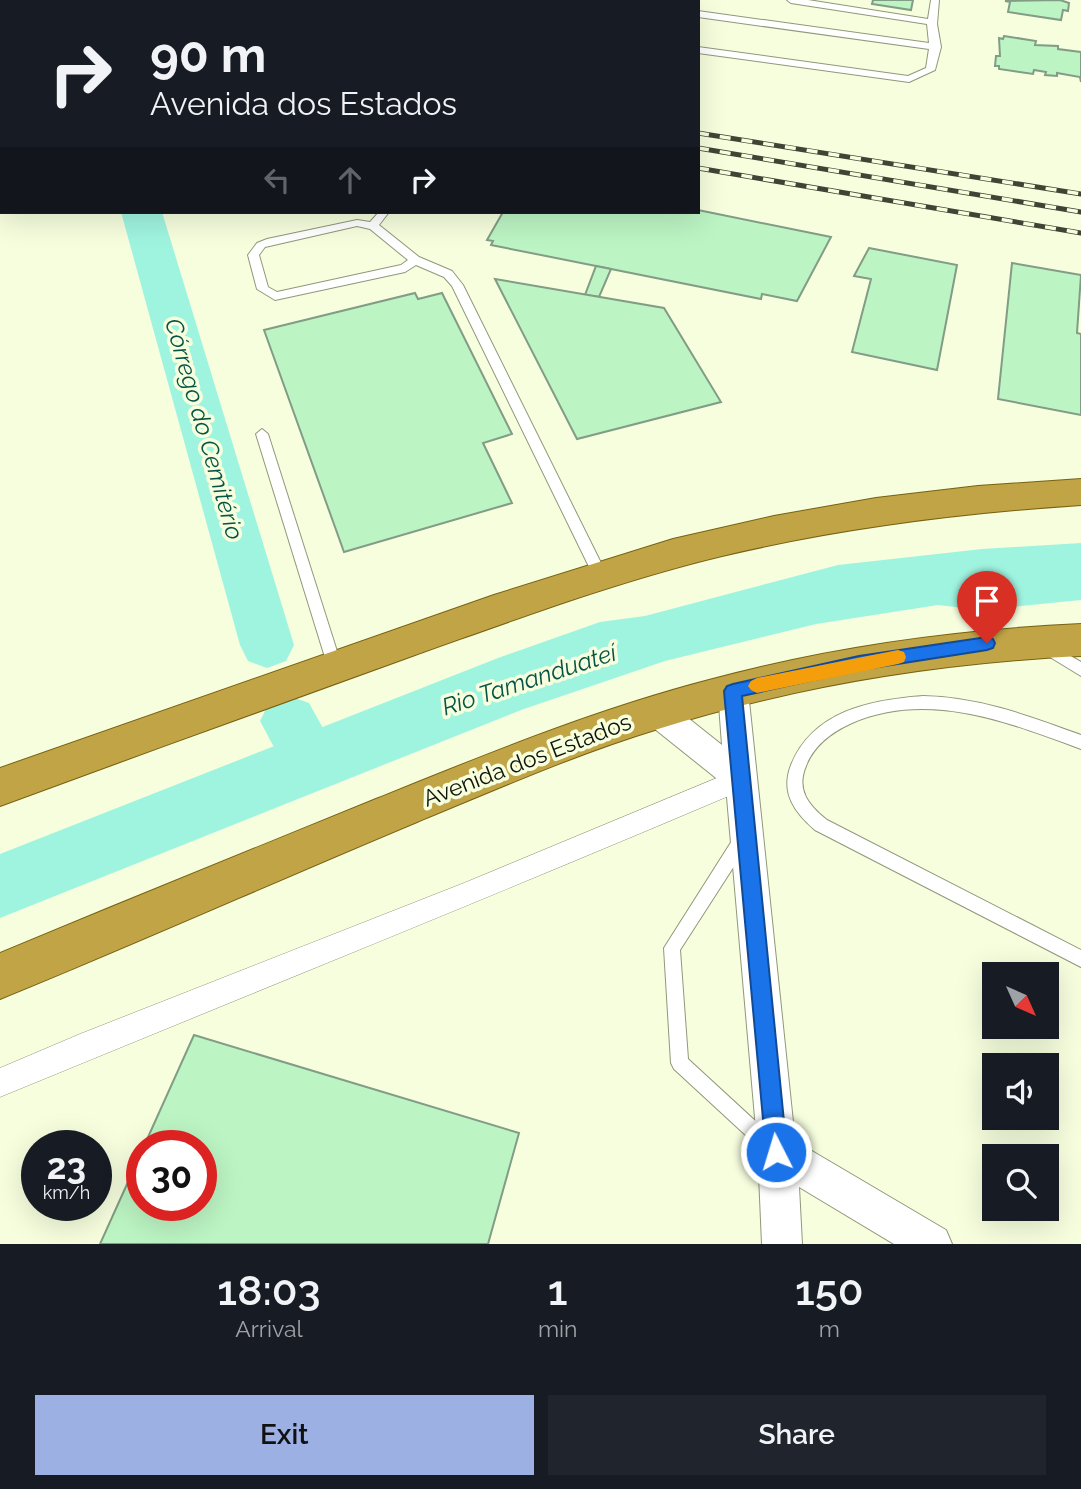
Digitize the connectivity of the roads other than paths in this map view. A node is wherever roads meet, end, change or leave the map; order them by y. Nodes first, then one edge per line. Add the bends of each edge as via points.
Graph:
1 (791, 0) edge
2 (935, 0) edge
3 (700, 14) edge
4 (932, 22) junction
5 (936, 47) junction
6 (700, 50) edge
7 (382, 214) edge
8 (373, 226) junction
9 (415, 260) junction
10 (262, 434) dead end
11 (1081, 492) edge
12 (600, 575) junction
13 (1081, 640) edge
14 (1035, 641) junction
15 (335, 667) junction
16 (1081, 670) edge
17 (733, 691) junction
18 (657, 712) junction
19 (1081, 742) edge
20 (741, 779) junction
21 (0, 788) edge
22 (746, 834) junction
23 (1081, 959) edge
24 (0, 976) edge
25 (0, 1083) edge
26 (776, 1152) junction
27 (782, 1244) edge
28 (932, 1244) edge

1 - 4 lane
2 - 4 lane
3 - 5 lane
4 - 5 lane
5 - 6 lane via 930,70 909,79
7 - 8 lane
8 - 9 lane
8 - 9 lane via 357,223 261,245 253,255 263,289 282,296 405,268
9 - 12 lane via 448,274 457,285
10 - 15 lane
11 - 12 highway via 981,499 829,520 676,553
12 - 15 highway
13 - 14 highway, Avenida dos Estados
14 - 16 lane
14 - 17 highway, Avenida dos Estados via 987,643 859,663
15 - 21 highway
17 - 18 highway, Avenida dos Estados
17 - 20 street
18 - 20 street
18 - 24 highway, Avenida dos Estados via 439,793
19 - 23 lane via 972,708 922,703 845,717 831,724 806,747 793,783 794,798 821,825
20 - 22 street
20 - 25 street
22 - 26 street
22 - 26 lane via 672,948 680,1063
26 - 27 street
26 - 28 street

